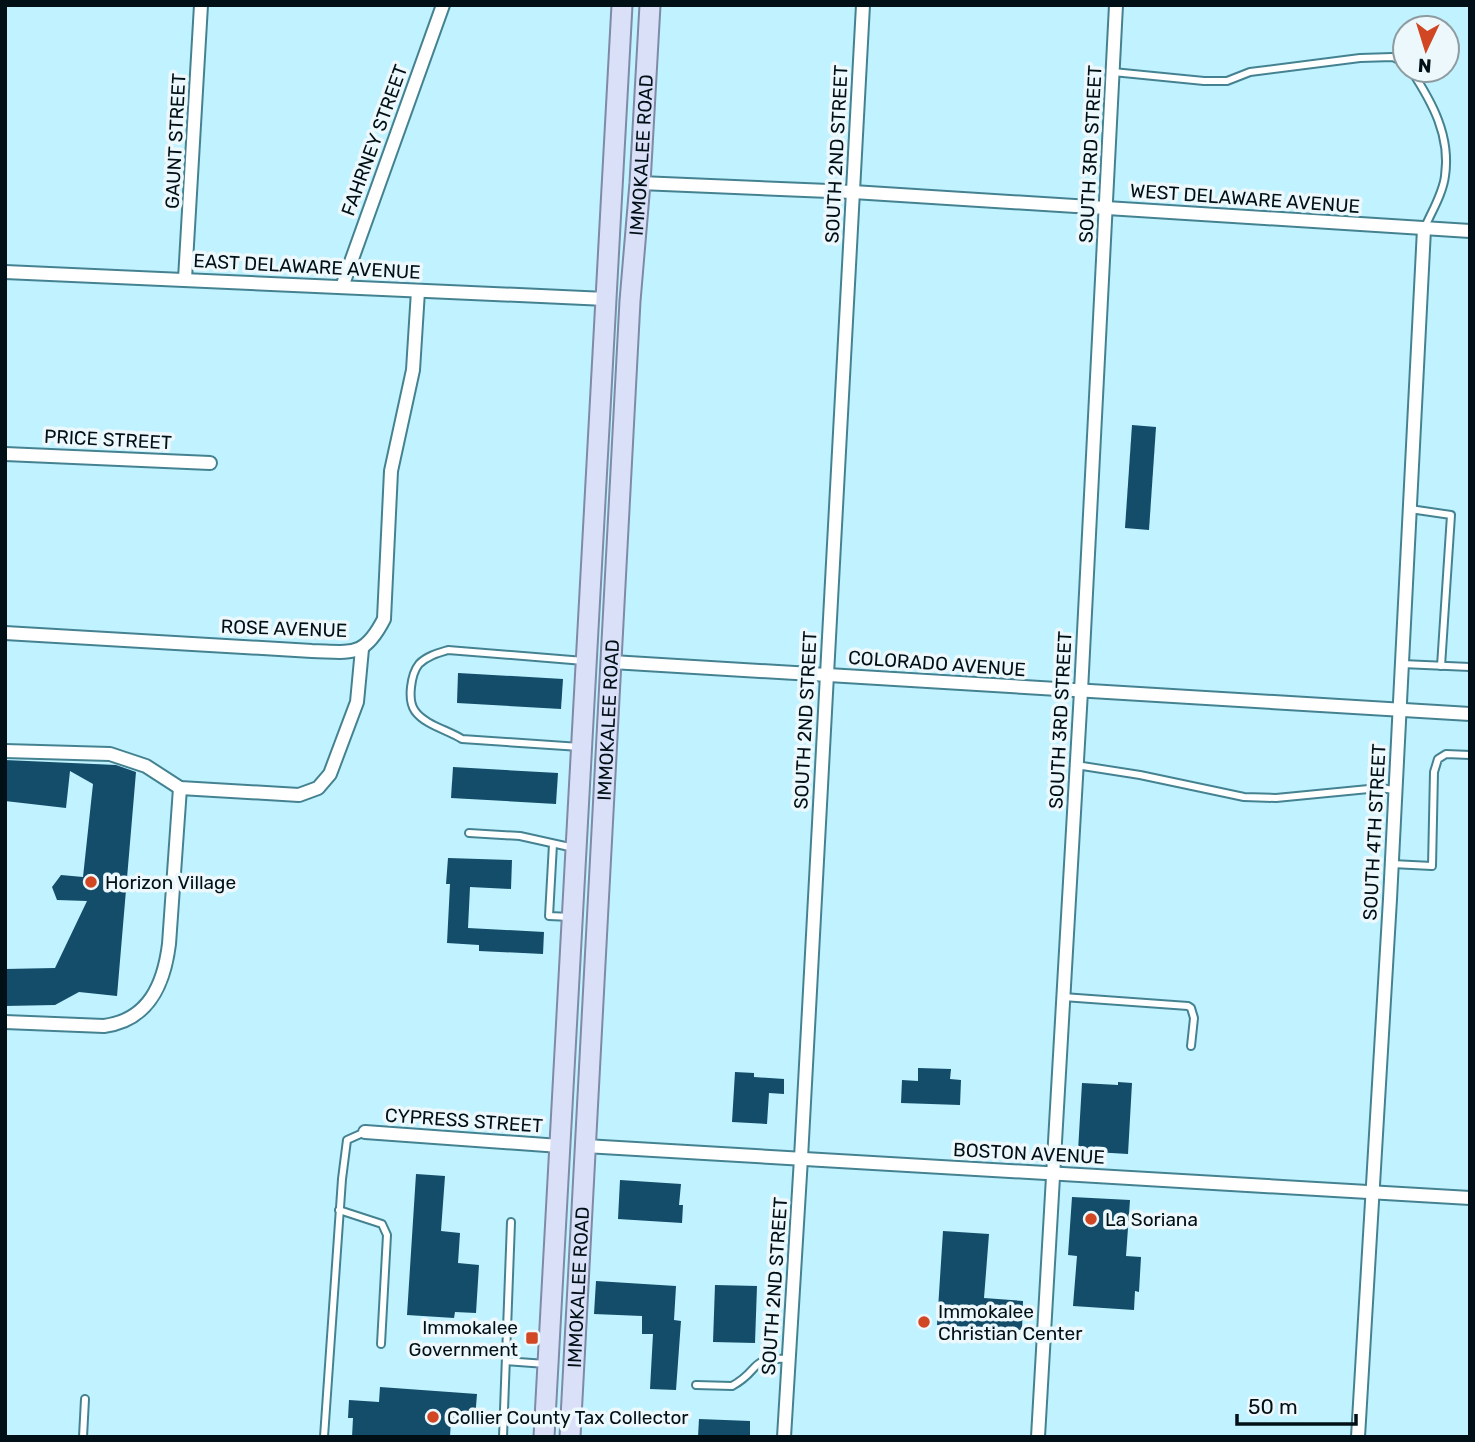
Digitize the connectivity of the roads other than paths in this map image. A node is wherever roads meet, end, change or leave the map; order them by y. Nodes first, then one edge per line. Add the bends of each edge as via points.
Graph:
1 (201, 5) edge
2 (443, 5) edge
3 (622, 5) edge
4 (650, 5) edge
5 (863, 5) edge
6 (1116, 5) edge
7 (1391, 57) edge
8 (1113, 72) junction
9 (1418, 84) edge
10 (612, 181) junction
11 (640, 183) junction
12 (853, 192) junction
13 (1106, 208) junction
14 (1424, 229) junction
15 (1470, 231) edge
16 (5, 272) edge
17 (185, 279) junction
18 (341, 287) junction
19 (418, 291) junction
20 (606, 299) junction
21 (630, 301) junction
22 (5, 454) edge
23 (209, 463) dead end
24 (1410, 509) junction
25 (5, 633) edge
26 (362, 649) junction
27 (586, 661) junction
28 (612, 662) junction
29 (1402, 664) junction
30 (1441, 666) junction
31 (1470, 667) edge
32 (827, 675) junction
33 (1081, 691) junction
34 (1399, 709) junction
35 (1470, 714) edge
36 (581, 747) junction
37 (5, 751) edge
38 (1470, 755) edge
39 (1076, 765) junction
40 (180, 788) junction
41 (1395, 790) junction
42 (469, 833) dead end
43 (553, 844) junction
44 (576, 848) junction
45 (1392, 864) junction
46 (573, 918) junction
47 (1063, 997) junction
48 (5, 1022) edge
49 (1191, 1046) dead end
50 (365, 1132) joint
51 (560, 1146) junction
52 (586, 1146) junction
53 (802, 1158) junction
54 (1053, 1174) junction
55 (1373, 1193) junction
56 (1470, 1198) edge
57 (340, 1210) junction
58 (511, 1222) dead end
59 (381, 1344) dead end
60 (789, 1359) junction
61 (506, 1361) junction
62 (548, 1370) junction
63 (573, 1379) junction
64 (696, 1385) dead end
65 (85, 1399) dead end
66 (83, 1437) edge
67 (324, 1437) edge
68 (503, 1437) edge
69 (544, 1437) edge
70 (570, 1437) edge
71 (784, 1437) edge
72 (1038, 1437) edge
73 (1358, 1437) edge

1 - 17 street, GAUNT STREET
2 - 18 street, FAHRNEY STREET
3 - 10 main road, IMMOKALEE ROAD
4 - 11 main road, IMMOKALEE ROAD
5 - 12 street, SOUTH 2ND STREET
6 - 8 street, SOUTH 3RD STREET
7 - 8 lane via 1250,72 1227,81
8 - 13 street, SOUTH 3RD STREET
9 - 14 lane via 1439,118 1445,148 1446,177
10 - 11 main road
10 - 20 main road, IMMOKALEE ROAD
11 - 12 street, WEST DELAWARE AVENUE
11 - 21 main road, IMMOKALEE ROAD
12 - 13 street, WEST DELAWARE AVENUE
12 - 32 street, SOUTH 2ND STREET
13 - 14 street, WEST DELAWARE AVENUE
13 - 33 street, SOUTH 3RD STREET
14 - 15 street, WEST DELAWARE AVENUE
14 - 24 street, SOUTH 4TH STREET
16 - 17 street, EAST DELAWARE AVENUE
17 - 18 street, EAST DELAWARE AVENUE
18 - 19 street, EAST DELAWARE AVENUE
19 - 20 street, EAST DELAWARE AVENUE
19 - 26 street, ROSE AVENUE via 413,370 391,471 384,619
20 - 21 main road
20 - 27 main road, IMMOKALEE ROAD
21 - 28 main road, IMMOKALEE ROAD
22 - 23 street, PRICE STREET
24 - 29 street, SOUTH 4TH STREET
24 - 30 lane via 1451,515
25 - 26 street, ROSE AVENUE via 312,652
26 - 40 street via 357,702 330,774 318,788 299,795
27 - 28 main road
27 - 36 main road, IMMOKALEE ROAD
27 - 36 lane via 448,650 418,665 411,702 428,722 462,739
28 - 32 street, COLORADO AVENUE
28 - 52 main road, IMMOKALEE ROAD
29 - 30 lane
29 - 34 street, SOUTH 4TH STREET
30 - 31 lane
32 - 33 street, COLORADO AVENUE
32 - 53 street, SOUTH 2ND STREET
33 - 34 street, COLORADO AVENUE
33 - 39 street, SOUTH 3RD STREET
34 - 35 street, COLORADO AVENUE
34 - 41 street, SOUTH 4TH STREET
36 - 44 main road, IMMOKALEE ROAD
37 - 40 street via 110,754 146,766
38 - 45 lane via 1446,754 1438,759 1432,866
39 - 41 lane via 1244,797
39 - 47 street, SOUTH 3RD STREET
40 - 48 street via 169,944 158,989 142,1010 117,1024
41 - 45 street, SOUTH 4TH STREET
42 - 43 lane via 520,835
43 - 44 lane
43 - 46 lane via 549,916
44 - 46 main road, IMMOKALEE ROAD
45 - 55 street, SOUTH 4TH STREET
46 - 51 main road, IMMOKALEE ROAD
47 - 49 lane via 1188,1006 1195,1018
47 - 54 street, SOUTH 3RD STREET
50 - 51 street, CYPRESS STREET
50 - 57 lane via 346,1140
51 - 52 main road
51 - 62 main road, IMMOKALEE ROAD
52 - 53 street, BOSTON AVENUE
52 - 63 main road, IMMOKALEE ROAD
53 - 54 street, BOSTON AVENUE
53 - 60 street, SOUTH 2ND STREET
54 - 55 street, BOSTON AVENUE
54 - 72 street, SOUTH 3RD STREET
55 - 56 street, BOSTON AVENUE
55 - 73 street, SOUTH 4TH STREET
57 - 59 lane via 382,1224 387,1235
57 - 67 lane
58 - 61 lane
60 - 64 lane via 767,1358 732,1386
60 - 71 street, SOUTH 2ND STREET
61 - 62 lane
61 - 68 lane
62 - 63 main road
62 - 69 main road, IMMOKALEE ROAD
63 - 70 main road, IMMOKALEE ROAD
65 - 66 lane

